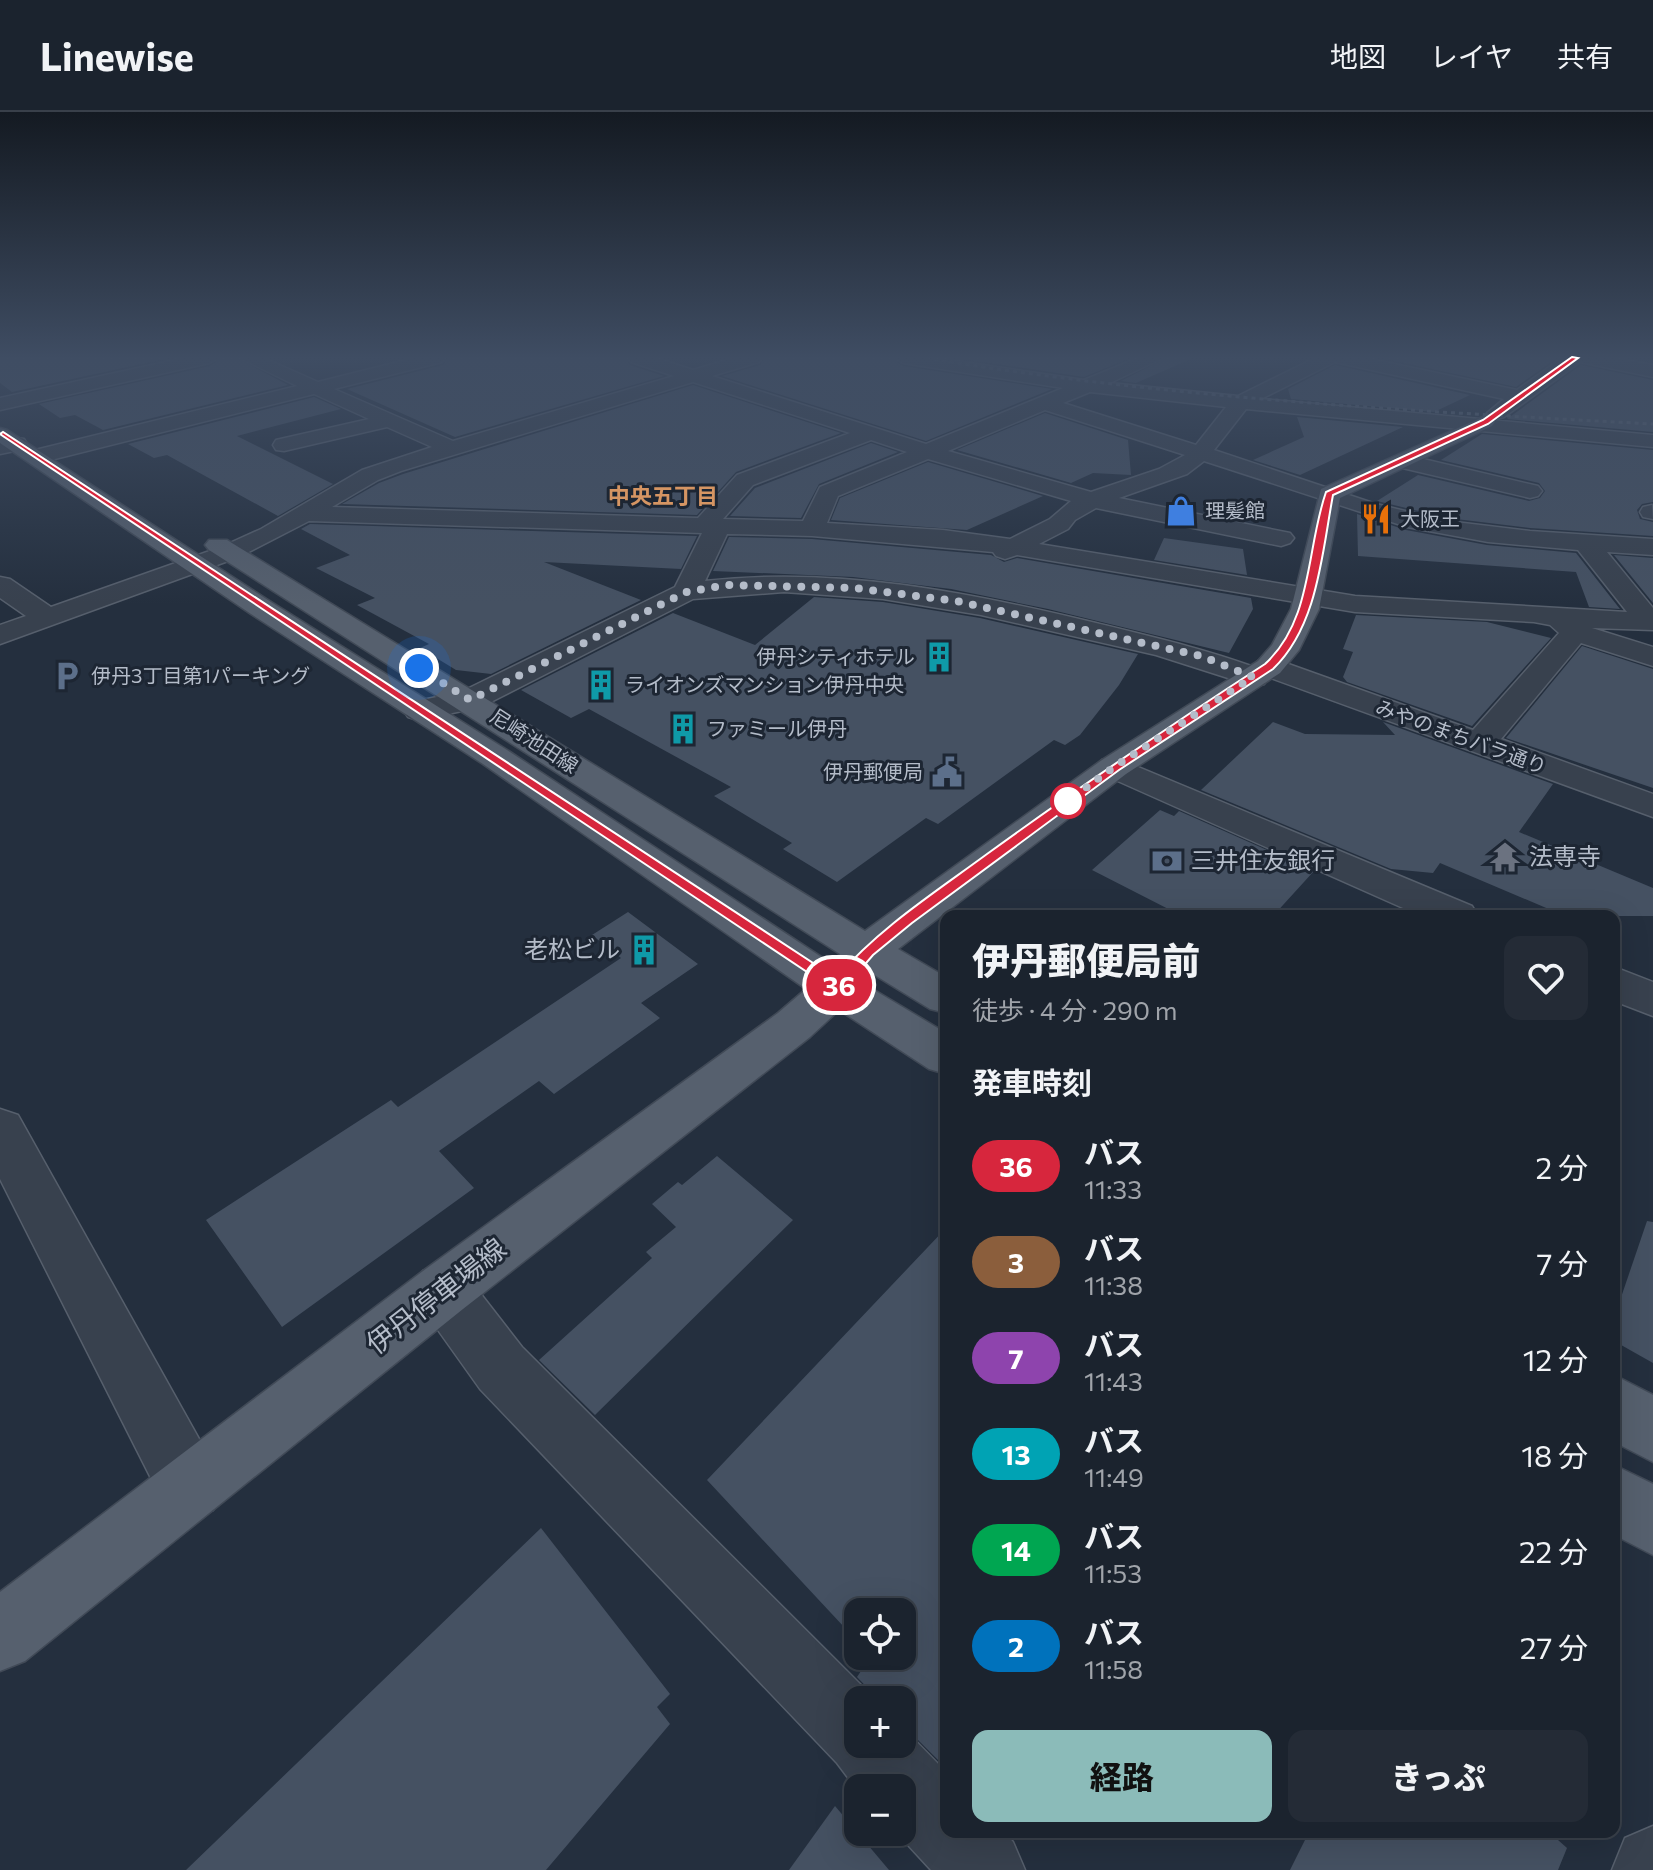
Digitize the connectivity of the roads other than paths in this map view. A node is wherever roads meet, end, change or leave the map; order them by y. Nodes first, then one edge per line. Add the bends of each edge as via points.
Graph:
1 (53, 440) edge
2 (103, 440) edge
3 (329, 440) edge
4 (432, 440) edge
5 (473, 440) edge
6 (851, 440) edge
7 (892, 440) edge
8 (957, 440) edge
9 (1157, 440) edge
10 (1211, 440) edge
11 (1447, 440) edge
12 (13, 446) edge
13 (449, 447) junction
14 (67, 449) junction
15 (929, 452) junction
16 (1200, 454) junction
17 (1402, 461) junction
18 (393, 466) junction
19 (1151, 480) junction
20 (1196, 491) dead end
21 (1530, 491) dead end
22 (1329, 494) junction
23 (730, 496) junction
24 (760, 500) dead end
25 (1093, 500) junction
26 (791, 503) dead end
27 (306, 514) junction
28 (817, 518) junction
29 (714, 526) junction
30 (1281, 538) dead end
31 (1585, 542) junction
32 (1014, 547) junction
33 (1653, 547) edge
34 (230, 552) junction
35 (992, 563) dead end
36 (194, 564) junction
37 (0, 585) edge
38 (686, 592) junction
39 (1310, 596) junction
40 (48, 618) junction
41 (1651, 621) edge
42 (1567, 625) junction
43 (0, 635) edge
44 (1653, 657) edge
45 (1261, 672) junction
46 (470, 700) junction
47 (419, 710) junction
48 (1479, 744) junction
49 (1114, 767) junction
50 (1653, 806) edge
51 (1444, 910) edge
52 (852, 969) junction
53 (1620, 986) edge
54 (940, 995) edge
55 (1653, 1000) edge
56 (940, 1050) edge
57 (0, 1130) edge
58 (443, 1290) junction
59 (1620, 1410) edge
60 (1653, 1431) edge
61 (190, 1487) junction
62 (1620, 1501) edge
63 (1653, 1522) edge
64 (0, 1636) edge
65 (844, 1721) edge
66 (879, 1758) edge
67 (940, 1822) edge
68 (955, 1838) edge
69 (985, 1870) edge

1 - 14 main road, 尼崎池田線
2 - 14 street
3 - 18 street
4 - 13 street
5 - 13 street
6 - 23 street via 745,480
7 - 15 street
8 - 15 street
9 - 16 street
10 - 16 street
11 - 17 main road
12 - 14 street
12 - 36 main road, 尼崎池田線
13 - 18 street
14 - 34 main road, 尼崎池田線
15 - 25 street
15 - 28 street via 828,492
16 - 19 street
16 - 22 street
17 - 21 street
17 - 22 main road
18 - 27 street
19 - 20 street
19 - 25 street
22 - 31 street via 1355,506 1453,528
22 - 39 main road via 1310,520
23 - 24 street
23 - 29 street via 710,518
25 - 30 street
25 - 32 street
26 - 28 street
27 - 29 street
27 - 34 street
28 - 29 street
28 - 32 street
29 - 38 street
31 - 33 street
31 - 41 street
32 - 35 street
32 - 39 street
34 - 36 street
34 - 46 main road, 尼崎池田線
36 - 40 street
36 - 47 main road, 尼崎池田線
37 - 40 street
38 - 45 street, みやのまちバラ通り via 727,585 965,592
38 - 46 street, みやのまちバラ通り
39 - 42 street via 1355,604 1534,613
39 - 45 main road via 1287,648
40 - 43 street
41 - 42 street
42 - 44 street
42 - 48 street
45 - 48 street, みやのまちバラ通り
45 - 49 main road, 伊丹停車場線
46 - 47 street, みやのまちバラ通り
46 - 52 main road, 尼崎池田線
47 - 52 main road, 尼崎池田線 via 780,952
48 - 50 street, みやのまちバラ通り
49 - 51 street
49 - 52 main road, 伊丹停車場線
52 - 54 main road, 尼崎池田線
52 - 56 main road, 尼崎池田線
52 - 58 main road, 伊丹停車場線 via 794,1025
53 - 55 street
57 - 61 street
58 - 61 main road, 伊丹停車場線
58 - 65 street via 501,1368
59 - 60 main road
61 - 64 main road, 伊丹停車場線
62 - 63 main road
66 - 67 street
68 - 69 street

